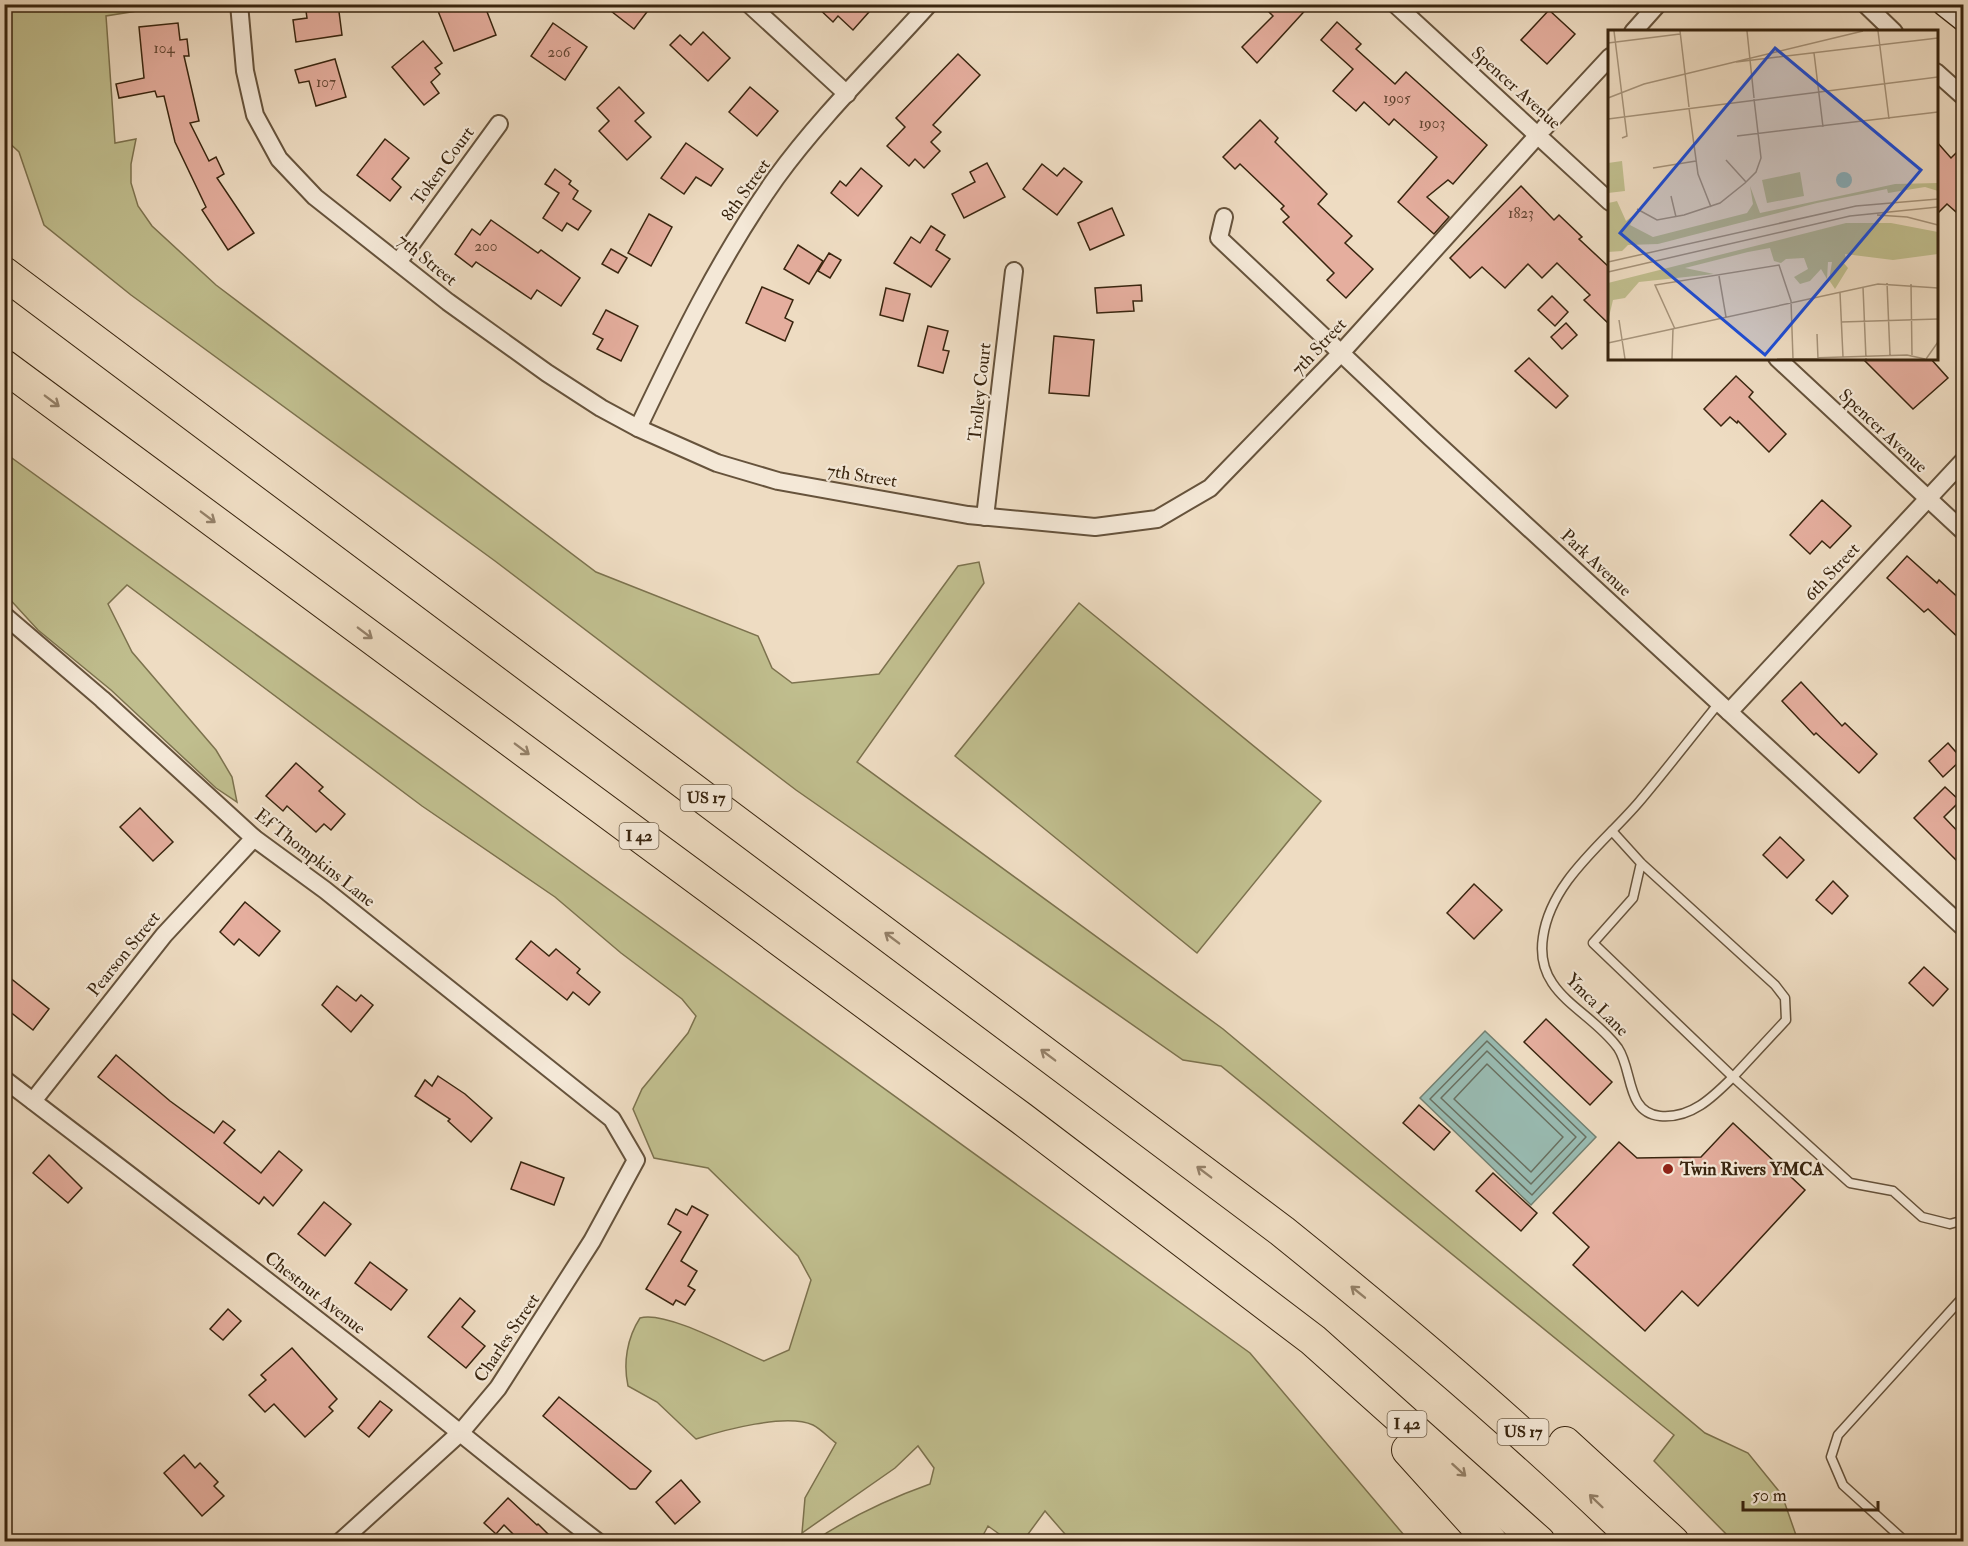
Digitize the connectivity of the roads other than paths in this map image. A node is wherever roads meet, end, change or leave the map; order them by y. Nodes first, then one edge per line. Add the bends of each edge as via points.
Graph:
1 (239, 4) edge
2 (749, 4) edge
3 (929, 4) edge
4 (1395, 4) edge
5 (1411, 4) edge
6 (1658, 4) edge
7 (1865, 4) edge
8 (1945, 4) edge
9 (1964, 19) edge
10 (1635, 30) edge
11 (1892, 30) edge
12 (1608, 59) edge
13 (1938, 74) edge
14 (847, 94) junction
15 (1964, 97) edge
16 (499, 124) dead end
17 (1541, 131) junction
18 (1608, 187) edge
19 (1608, 200) edge
20 (1224, 217) dead end
21 (399, 261) junction
22 (1014, 271) dead end
23 (4, 273) edge
24 (1341, 353) junction
25 (1778, 360) edge
26 (1795, 360) edge
27 (4, 366) edge
28 (638, 428) junction
29 (1964, 460) edge
30 (1932, 495) junction
31 (986, 517) junction
32 (1964, 517) edge
33 (1964, 532) edge
34 (4, 615) edge
35 (1724, 707) junction
36 (1612, 831) junction
37 (254, 838) junction
38 (1641, 863) junction
39 (1964, 928) edge
40 (1733, 1077) junction
41 (4, 1079) edge
42 (33, 1101) junction
43 (612, 1119) joint
44 (1964, 1220) edge
45 (1964, 1296) edge
46 (1272, 1309) junction
47 (1451, 1369) junction
48 (461, 1432) junction
49 (340, 1542) edge
50 (598, 1542) edge
51 (1491, 1542) edge
52 (1539, 1542) edge
53 (1638, 1542) edge
54 (1673, 1542) edge
55 (1906, 1542) edge

1 - 21 street, 7th Street via 245,71 255,115 279,159 315,197
2 - 14 street
3 - 14 street, 8th Street
4 - 17 street, Spencer Avenue
5 - 17 street, Spencer Avenue
6 - 10 street
7 - 11 street
8 - 9 street
12 - 17 street, 7th Street
13 - 15 street
14 - 28 street, 8th Street via 777,177 734,242 696,307
16 - 21 street, Token Court
17 - 18 street, Spencer Avenue
17 - 19 street, Spencer Avenue
17 - 24 street, 7th Street
20 - 24 street, Park Avenue via 1219,238
21 - 28 street, 7th Street via 448,302 548,373
22 - 31 street, Trolley Court
47 -> 23 highway, US 17 via 1282,1231
24 - 31 street, 7th Street via 1210,488 1157,519 1095,527
24 - 35 street, Park Avenue
25 - 30 street, Spencer Avenue
26 - 30 street, Spencer Avenue
27 -> 46 highway, I 42
28 - 31 street, 7th Street via 717,463 778,481
29 - 30 street, 6th Street
30 - 32 street, Spencer Avenue
30 - 33 street, Spencer Avenue
30 - 35 street, 6th Street
34 - 37 street, Ef Thompkins Lane
35 - 36 lane, Ymca Lane
35 - 39 street, Park Avenue
36 - 38 lane, Ymca Lane
36 - 40 lane, Ymca Lane via 1573,873 1551,906 1542,962 1549,980 1613,1041 1626,1059 1634,1100 1644,1110 1659,1116 1686,1113 1710,1100
37 - 42 street, Pearson Street via 164,935
37 - 43 street, Ef Thompkins Lane
38 - 40 lane via 1633,898 1593,943
38 - 40 lane, Ymca Lane via 1785,998 1786,1020
40 - 44 lane via 1850,1183 1893,1191 1922,1217 1950,1224
41 - 42 street, Chestnut Avenue
42 - 48 street, Chestnut Avenue
43 - 48 street, Charles Street via 636,1160 550,1310 498,1388
45 - 55 lane via 1838,1435 1832,1457 1844,1485
46 - 51 highway via 1427,1469
46 -> 52 highway, I 42 via 1313,1340
53 -> 47 highway, US 17
47 - 54 highway via 1552,1433
48 - 49 street, Charles Street
48 - 50 street, Chestnut Avenue via 499,1467

